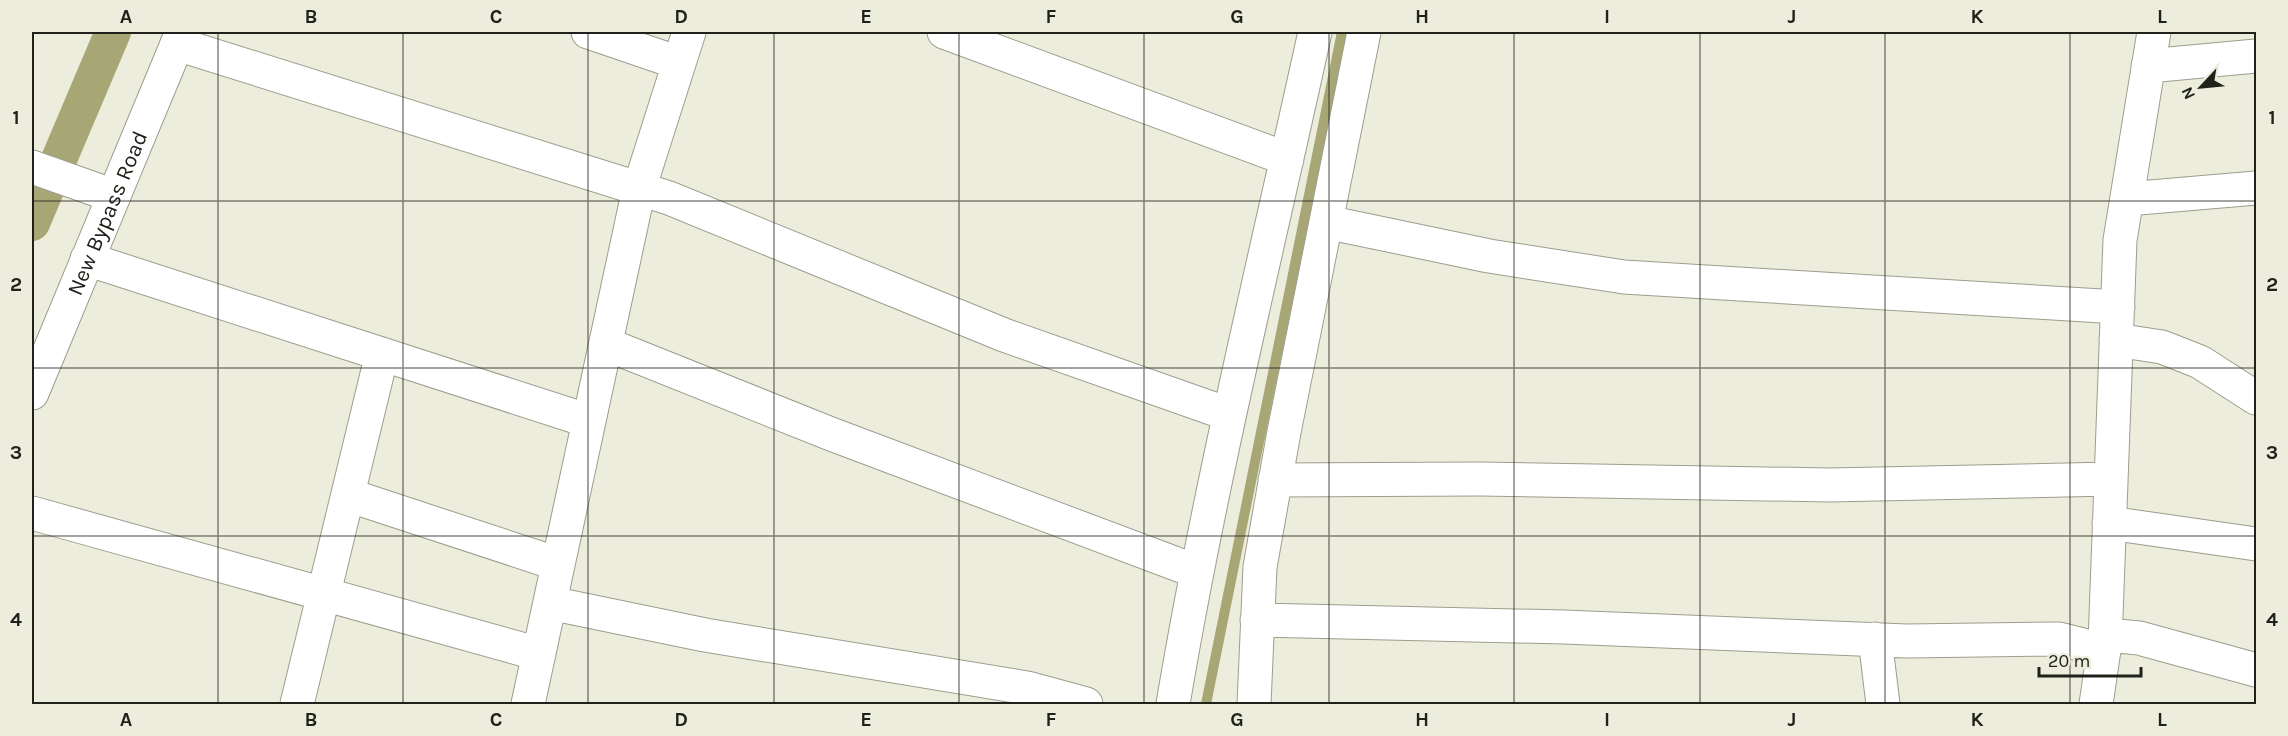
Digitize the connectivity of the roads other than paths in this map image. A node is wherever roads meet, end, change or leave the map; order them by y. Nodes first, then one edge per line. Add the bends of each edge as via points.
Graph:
1 (588, 32) edge
2 (689, 32) edge
3 (1315, 32) edge
4 (1364, 32) edge
5 (2154, 32) edge
6 (957, 34) edge
7 (179, 38) edge
8 (2256, 56) edge
9 (679, 63) junction
10 (2148, 66) junction
11 (1287, 159) junction
12 (32, 167) edge
13 (2256, 188) edge
14 (639, 189) junction
15 (114, 196) junction
16 (2127, 199) junction
17 (1326, 222) junction
18 (87, 259) junction
19 (2118, 307) junction
20 (2116, 340) junction
21 (606, 344) junction
22 (382, 354) junction
23 (32, 393) edge
24 (2256, 398) edge
25 (1228, 414) junction
26 (590, 421) junction
27 (2111, 479) junction
28 (1275, 480) junction
29 (348, 495) junction
30 (32, 513) edge
31 (2109, 523) junction
32 (2256, 544) edge
33 (558, 564) junction
34 (1196, 571) junction
35 (324, 594) junction
36 (550, 603) junction
37 (1257, 620) junction
38 (1875, 639) junction
39 (2104, 646) junction
40 (539, 654) junction
41 (2256, 670) edge
42 (297, 705) edge
43 (528, 705) edge
44 (1086, 705) edge
45 (1173, 705) edge
46 (1254, 705) edge
47 (1883, 705) edge
48 (2096, 705) edge

1 - 9 street
2 - 9 street
3 - 11 street
4 - 17 street
5 - 10 street
6 - 11 street
7 - 14 street
7 - 15 street, New Bypass Road
8 - 10 street
9 - 14 street
10 - 16 street
11 - 25 street
12 - 15 street
13 - 16 street
14 - 21 street
14 - 25 street via 1004,335
15 - 18 street, New Bypass Road
16 - 19 street via 2120,240
17 - 19 street via 1489,256 1624,277
17 - 28 street
18 - 22 street
18 - 23 street, New Bypass Road
19 - 20 street
20 - 24 street via 2162,347 2200,362
20 - 27 street
21 - 26 street
21 - 34 street via 831,434
22 - 26 street
22 - 29 street
25 - 34 street
26 - 33 street
27 - 28 street via 1830,485
27 - 31 street
28 - 37 street via 1260,567
29 - 33 street
29 - 35 street
30 - 35 street
31 - 32 street
31 - 39 street
33 - 36 street
34 - 45 street
35 - 40 street
35 - 42 street
36 - 40 street
36 - 44 street via 705,635 1027,688
37 - 38 street
37 - 46 street
38 - 39 street via 2059,639
38 - 47 street
39 - 41 street via 2118,636 2139,638
39 - 48 street
40 - 43 street

